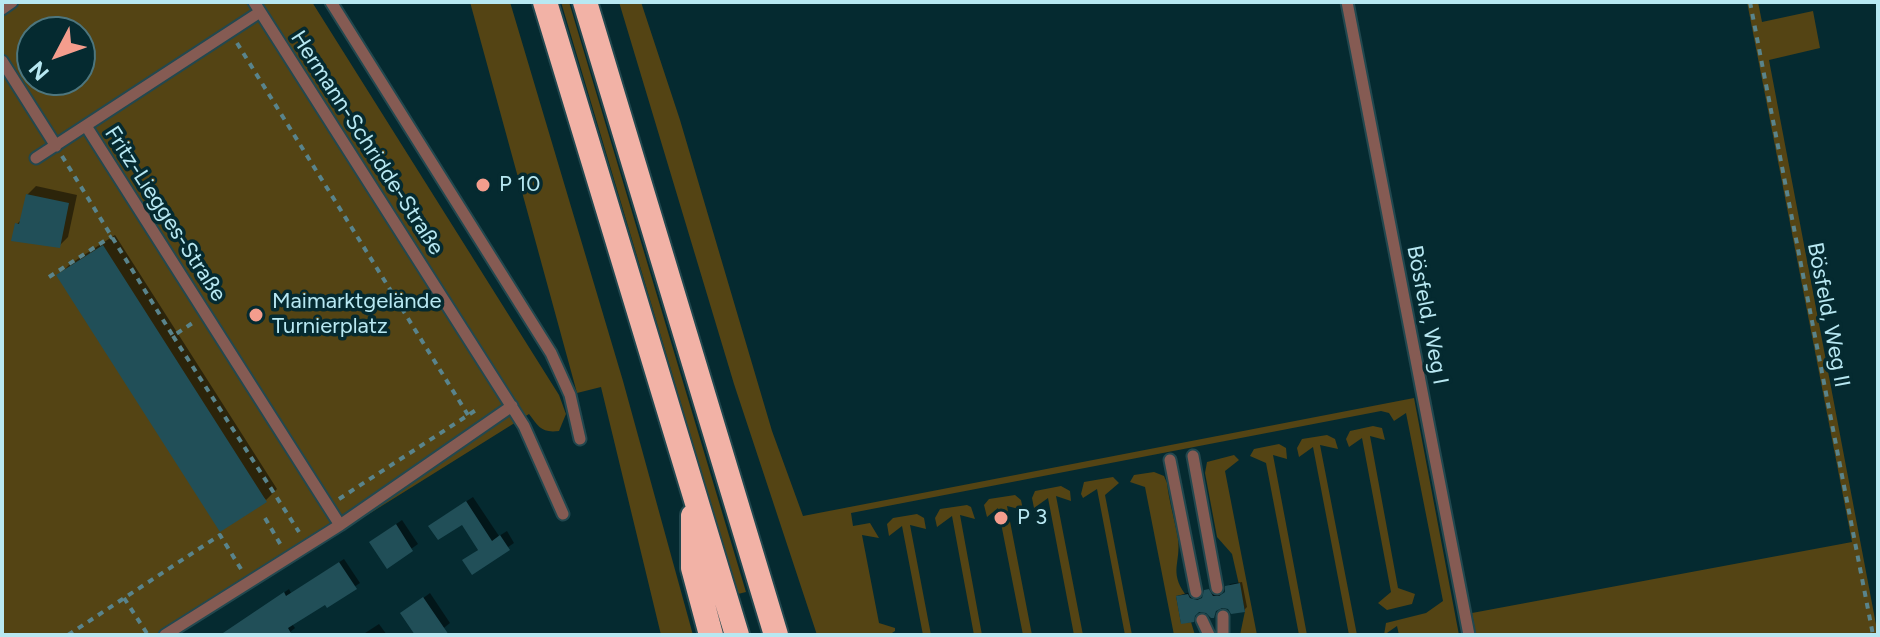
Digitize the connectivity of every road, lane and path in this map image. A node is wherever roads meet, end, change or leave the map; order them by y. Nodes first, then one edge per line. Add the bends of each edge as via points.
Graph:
1 (12, 2) edge
2 (331, 2) edge
3 (545, 2) edge
4 (585, 2) edge
5 (1347, 2) edge
6 (1750, 2) edge
7 (257, 7) edge
8 (2, 9) edge
9 (230, 32) junction
10 (2, 61) edge
11 (86, 126) junction
12 (56, 146) junction
13 (36, 158) dead end
14 (112, 236) junction
15 (49, 277) dead end
16 (206, 314) junction
17 (173, 336) junction
18 (503, 393) junction
19 (512, 406) junction
20 (468, 415) junction
21 (580, 439) dead end
22 (1193, 456) dead end
23 (1170, 460) dead end
24 (693, 489) junction
25 (334, 503) dead end
26 (563, 514) dead end
27 (265, 518) dead end
28 (340, 525) junction
29 (307, 546) junction
30 (288, 557) junction
31 (249, 581) junction
32 (1217, 588) dead end
33 (1196, 592) dead end
34 (124, 598) junction
35 (765, 599) junction
36 (1223, 616) dead end
37 (1202, 620) dead end
38 (68, 635) edge
39 (148, 635) edge
40 (165, 635) edge
41 (711, 635) edge
42 (737, 635) edge
43 (776, 635) edge
44 (784, 635) edge
45 (1209, 635) edge
46 (1223, 635) edge
47 (1469, 635) edge
48 (1873, 635) edge

1 - 8 lane
2 - 21 lane via 551,353 570,395
3 - 24 highway
4 - 35 highway
5 - 47 lane, Bösfeld, Weg I
6 - 48 path, Bösfeld, Weg II
7 - 9 lane
7 - 18 lane, Hermann-Schridde-Straße
9 - 11 lane
9 - 20 path
10 - 12 lane
11 - 12 lane
11 - 16 lane, Fritz-Liegges-Straße
12 - 13 lane
12 - 14 path
14 - 15 path
14 - 17 path
16 - 17 path
16 - 28 lane, Fritz-Liegges-Straße
17 - 29 path
18 - 19 lane, Hermann-Schridde-Straße
18 - 20 path
19 - 26 lane, Hermann-Schridde-Straße
19 - 28 lane
20 - 25 path
22 - 32 lane
23 - 33 lane
24 - 41 highway via 693,568
24 - 42 highway
27 - 30 path
28 - 29 lane
29 - 30 lane
30 - 31 lane
31 - 34 path via 220,535
31 - 40 lane
34 - 38 path
34 - 39 path
35 - 43 highway
35 - 44 highway
36 - 46 lane
37 - 45 lane

